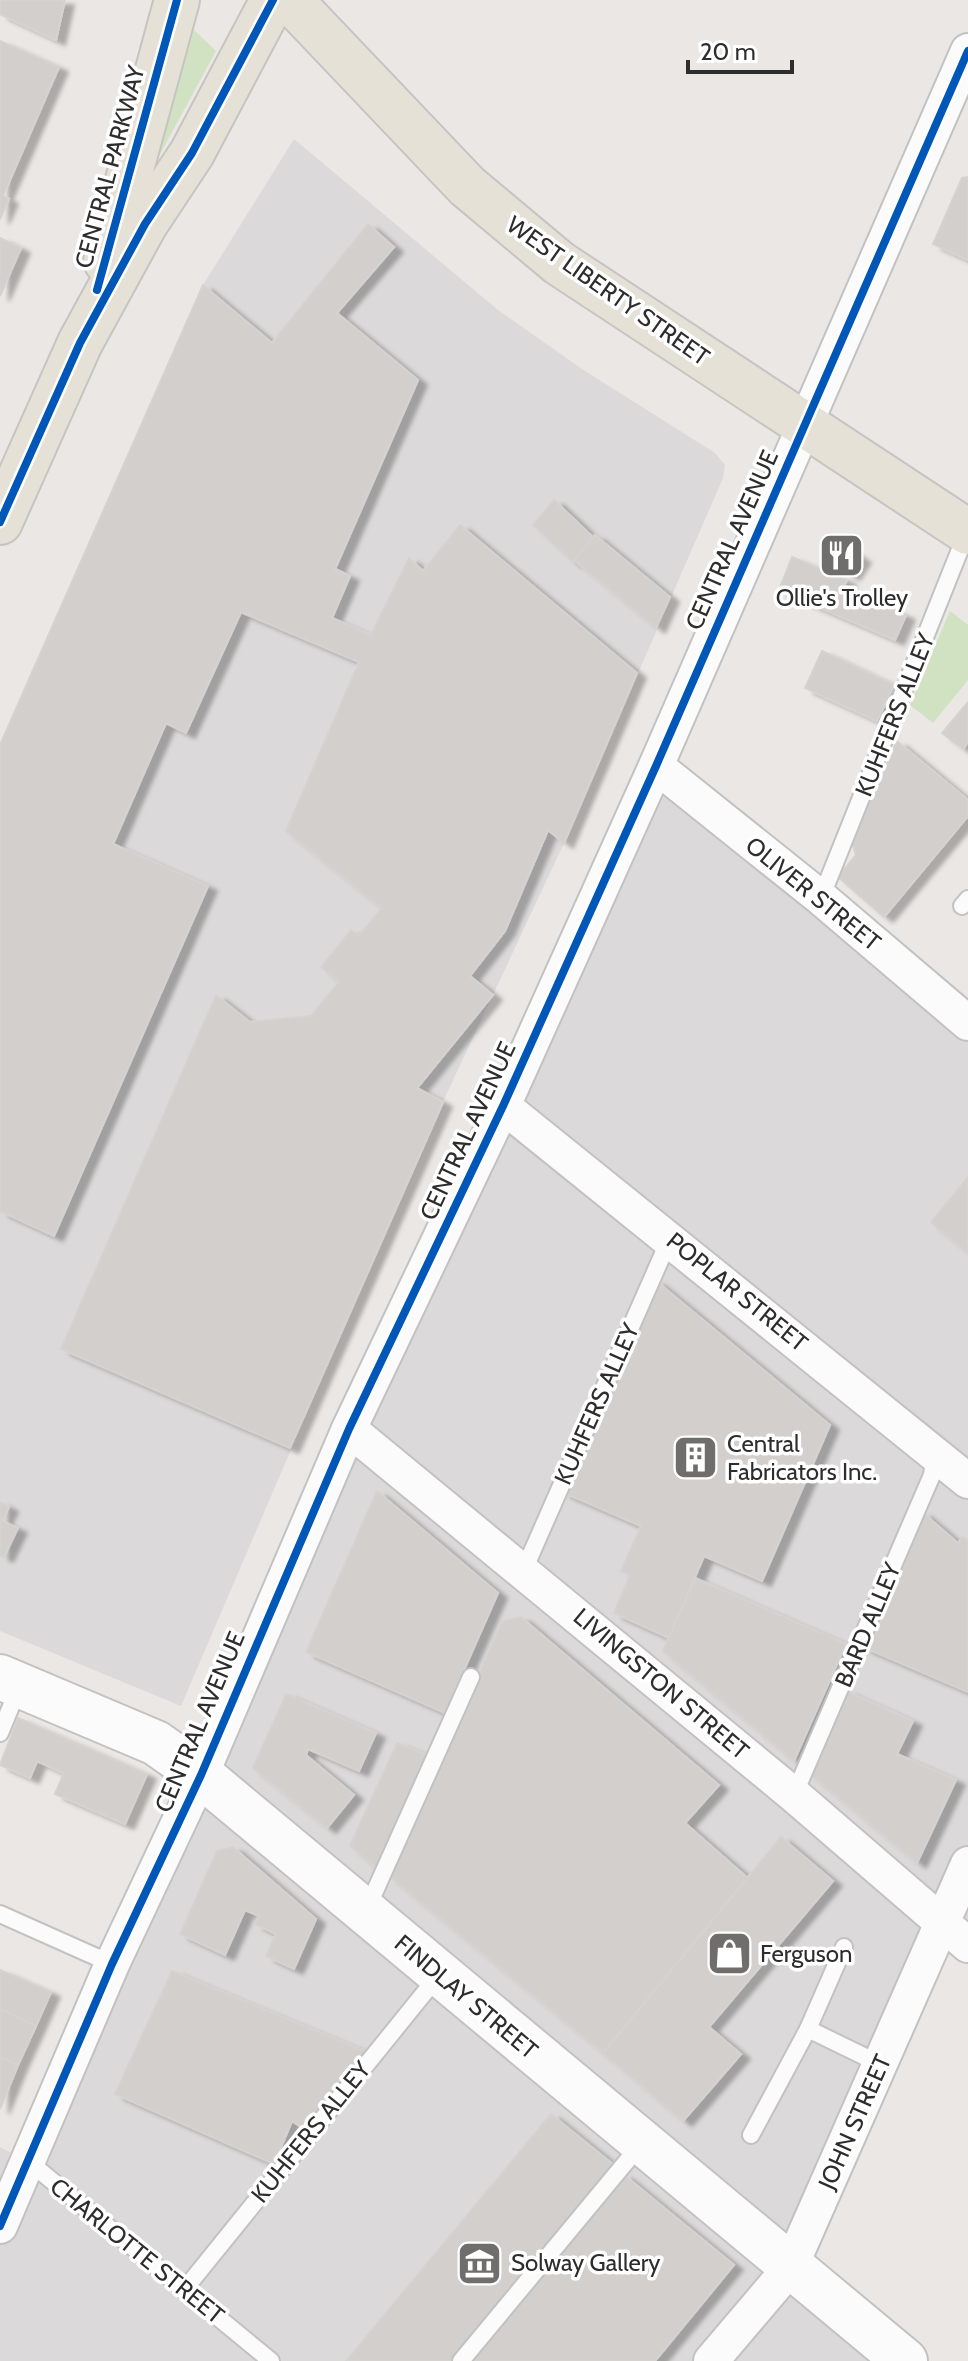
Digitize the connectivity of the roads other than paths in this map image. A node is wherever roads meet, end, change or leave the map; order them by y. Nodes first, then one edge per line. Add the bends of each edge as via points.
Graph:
1 (177, 0) edge
2 (273, 0) edge
3 (290, 0) edge
4 (968, 51) edge
5 (956, 118) edge
6 (80, 343) junction
7 (806, 424) junction
8 (0, 522) edge
9 (968, 531) edge
10 (656, 766) junction
11 (821, 898) junction
12 (968, 1023) edge
13 (503, 1106) junction
14 (670, 1238) junction
15 (349, 1429) junction
16 (935, 1452) junction
17 (968, 1481) edge
18 (524, 1570) junction
19 (471, 1677) dead end
20 (10, 1682) edge
21 (0, 1733) edge
22 (201, 1775) junction
23 (794, 1795) junction
24 (968, 1864) edge
25 (365, 1913) junction
26 (0, 1914) edge
27 (955, 1935) edge
28 (844, 1947) dead end
29 (112, 1964) junction
30 (439, 1975) junction
31 (808, 2029) junction
32 (880, 2064) junction
33 (751, 2135) dead end
34 (642, 2143) junction
35 (14, 2154) edge
36 (0, 2226) edge
37 (790, 2268) junction
38 (184, 2290) junction
39 (271, 2361) edge
40 (461, 2361) edge
41 (711, 2361) edge
42 (905, 2361) edge

1 - 6 main road, CENTRAL PARKWAY
2 - 6 main road, CENTRAL PARKWAY via 192,153 145,224
3 - 7 main road, WEST LIBERTY STREET via 499,215 559,263
4 - 5 street, CENTRAL AVENUE
5 - 7 street, CENTRAL AVENUE
6 - 8 main road, CENTRAL PARKWAY
7 - 9 main road, WEST LIBERTY STREET
7 - 10 street, CENTRAL AVENUE
9 - 11 lane, KUHFERS ALLEY
10 - 11 street, OLIVER STREET
10 - 13 street, CENTRAL AVENUE
11 - 12 street, OLIVER STREET
13 - 14 street, POPLAR STREET
13 - 15 street, CENTRAL AVENUE
14 - 16 street, POPLAR STREET
14 - 18 lane, KUHFERS ALLEY
15 - 18 street, LIVINGSTON STREET
15 - 22 street, CENTRAL AVENUE
16 - 17 street, POPLAR STREET
16 - 23 lane, BARD ALLEY via 932,1475
18 - 23 street, LIVINGSTON STREET
19 - 25 lane
20 - 21 lane
20 - 22 street, FINDLAY STREET via 156,1743
22 - 25 street, FINDLAY STREET
22 - 29 street, CENTRAL AVENUE
23 - 27 street, LIVINGSTON STREET
24 - 27 street, JOHN STREET
25 - 30 street, FINDLAY STREET
26 - 29 lane
27 - 32 street, JOHN STREET
28 - 31 lane
29 - 35 street, CENTRAL AVENUE
30 - 34 street, FINDLAY STREET
30 - 38 lane, KUHFERS ALLEY
31 - 32 lane
31 - 33 lane
32 - 37 street, JOHN STREET
34 - 37 street, FINDLAY STREET
34 - 40 lane
35 - 36 street, CENTRAL AVENUE
35 - 38 lane, CHARLOTTE STREET
37 - 41 street, JOHN STREET
37 - 42 street, FINDLAY STREET
38 - 39 lane, CHARLOTTE STREET

